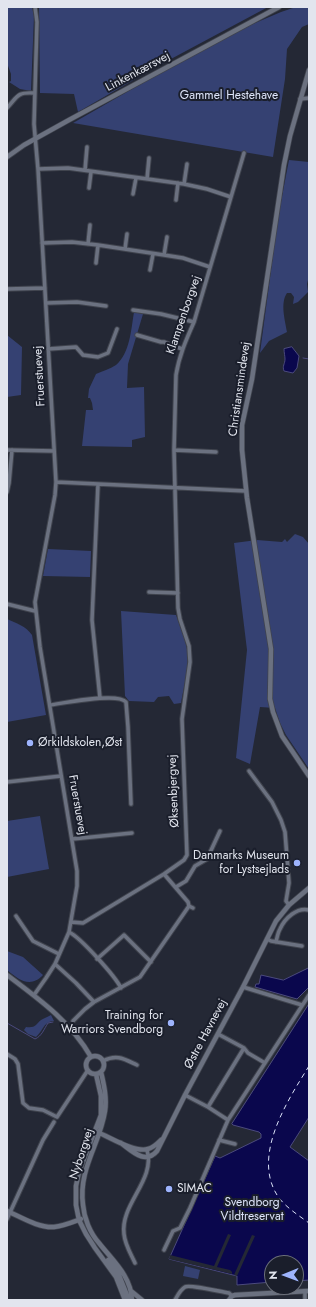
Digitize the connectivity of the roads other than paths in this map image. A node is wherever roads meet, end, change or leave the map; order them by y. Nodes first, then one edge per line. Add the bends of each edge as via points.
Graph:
1 (35, 7) edge
2 (279, 7) edge
3 (309, 70) edge
4 (34, 94) junction
5 (309, 98) edge
6 (300, 99) junction
7 (7, 108) edge
8 (36, 139) junction
9 (87, 147) dead end
10 (244, 153) dead end
11 (7, 156) edge
12 (149, 158) dead end
13 (187, 164) dead end
14 (38, 169) junction
15 (85, 170) junction
16 (91, 172) junction
17 (136, 178) junction
18 (147, 179) junction
19 (178, 184) junction
20 (184, 184) junction
21 (89, 188) dead end
22 (133, 194) dead end
23 (231, 197) junction
24 (176, 200) dead end
25 (90, 225) dead end
26 (127, 234) dead end
27 (167, 237) dead end
28 (42, 243) junction
29 (88, 244) junction
30 (98, 245) junction
31 (125, 249) junction
32 (152, 254) junction
33 (164, 255) junction
34 (96, 263) dead end
35 (210, 267) junction
36 (150, 270) dead end
37 (45, 288) junction
38 (7, 289) edge
39 (46, 303) junction
40 (106, 306) dead end
41 (133, 310) dead end
42 (194, 322) junction
43 (117, 328) dead end
44 (137, 335) dead end
45 (48, 349) junction
46 (182, 349) junction
47 (9, 450) edge
48 (174, 450) junction
49 (54, 451) junction
50 (216, 452) dead end
51 (56, 482) junction
52 (98, 484) junction
53 (175, 488) junction
54 (7, 492) edge
55 (246, 492) junction
56 (149, 592) dead end
57 (178, 593) junction
58 (7, 604) edge
59 (35, 611) junction
60 (100, 698) junction
61 (50, 705) junction
62 (249, 771) dead end
63 (61, 776) junction
64 (309, 776) edge
65 (7, 782) edge
66 (131, 804) dead end
67 (220, 831) dead end
68 (132, 833) dead end
69 (72, 839) junction
70 (164, 874) junction
71 (176, 887) junction
72 (309, 888) edge
73 (289, 905) junction
74 (309, 910) edge
75 (16, 916) dead end
76 (71, 922) junction
77 (69, 932) junction
78 (267, 938) junction
79 (276, 942) junction
80 (302, 946) dead end
81 (59, 954) junction
82 (97, 959) junction
83 (151, 962) junction
84 (55, 964) junction
85 (7, 975) edge
86 (121, 988) junction
87 (243, 988) junction
88 (34, 995) junction
89 (309, 995) edge
90 (94, 1002) junction
91 (302, 1005) junction
92 (73, 1021) dead end
93 (218, 1034) junction
94 (244, 1048) junction
95 (7, 1054) edge
96 (91, 1057) junction
97 (103, 1061) junction
98 (265, 1063) junction
99 (137, 1065) dead end
100 (88, 1070) junction
101 (99, 1073) junction
102 (185, 1095) junction
103 (208, 1107) junction
104 (228, 1120) junction
105 (54, 1122) dead end
106 (97, 1132) junction
107 (164, 1140) junction
108 (219, 1140) junction
109 (121, 1143) junction
110 (235, 1144) dead end
111 (147, 1150) junction
112 (150, 1157) junction
113 (8, 1211) edge
114 (7, 1218) edge
115 (86, 1218) junction
116 (79, 1220) junction
117 (95, 1248) junction
118 (164, 1250) dead end
119 (135, 1263) dead end
120 (130, 1291) junction
121 (307, 1291) edge
122 (231, 1298) edge
123 (125, 1300) edge
124 (131, 1300) edge
125 (142, 1300) edge
126 (175, 1300) edge
127 (305, 1300) edge

1 - 4 street, Fruerstuevej via 37,22
2 - 8 street, Linkenkærsvej
3 - 6 street, Christiansmindevej
4 - 7 street via 20,95
4 - 8 street, Fruerstuevej
5 - 6 street
6 - 55 street, Christiansmindevej via 284,165 252,379 242,425
8 - 11 street, Linkenkærsvej
8 - 14 street, Fruerstuevej
9 - 15 street
10 - 23 street, Klampenborgvej
12 - 18 street
13 - 20 street
14 - 15 street
14 - 28 street, Fruerstuevej
15 - 16 street
16 - 17 street
16 - 21 street
17 - 18 street
17 - 22 street
18 - 19 street
19 - 20 street
19 - 24 street
20 - 23 street
23 - 35 street, Klampenborgvej
25 - 29 street
26 - 31 street
27 - 33 street
28 - 29 street
28 - 37 street, Fruerstuevej
29 - 30 street
30 - 31 street
30 - 34 street
31 - 32 street
32 - 33 street
32 - 36 street
33 - 35 street
35 - 42 street, Klampenborgvej
37 - 38 street
37 - 39 street, Fruerstuevej
39 - 40 street via 77,302
39 - 45 street, Fruerstuevej
41 - 42 street
42 - 46 street, Klampenborgvej
43 - 45 street via 110,350 98,357 83,355 76,347
44 - 46 street
45 - 49 street, Fruerstuevej
46 - 48 street, Klampenborgvej via 176,375
47 - 49 street
47 - 54 street
48 - 50 street
48 - 53 street, Klampenborgvej
49 - 51 street, Fruerstuevej
51 - 52 street
51 - 59 street, Fruerstuevej via 34,602
52 - 53 street
52 - 60 street via 92,620
53 - 55 street
53 - 57 street, Øksenbjergvej
55 - 64 street, Christiansmindevej via 271,649 270,699 282,736
56 - 57 street
57 - 70 street, Øksenbjergvej via 180,619 188,642 190,659 182,719 187,855
58 - 59 street
59 - 61 street, Fruerstuevej
60 - 61 street
60 - 66 street via 121,698 126,702
61 - 63 street, Fruerstuevej
62 - 73 street via 282,820 289,883 286,900
63 - 65 street
63 - 69 street, Fruerstuevej
67 - 71 street via 207,859 194,866 186,881
68 - 69 street
69 - 76 street, Fruerstuevej via 77,886
70 - 71 street
70 - 76 street, Øksenbjergvej via 83,923
71 - 83 street via 191,907
72 - 73 street
73 - 78 street, Østre Havnevej
74 - 79 street via 294,913 280,929
75 - 81 street via 33,941
76 - 77 street, Fruerstuevej
77 - 81 street, Fruerstuevej
77 - 82 street
78 - 79 street
78 - 87 street, Østre Havnevej
79 - 80 street
81 - 84 street, Fruerstuevej
82 - 83 street via 124,935
82 - 86 street
83 - 86 street via 140,977
84 - 88 street, Fruerstuevej
84 - 90 street
85 - 88 street
86 - 90 street
87 - 91 street
87 - 93 street, Østre Havnevej
88 - 96 street via 68,1026
89 - 91 street
90 - 92 street
91 - 98 street
93 - 94 street
93 - 102 street, Østre Havnevej
94 - 98 street
94 - 103 street
95 - 100 street via 18,1064 23,1103 29,1108 43,1110 57,1117
96 - 97 street via 98,1057
96 - 100 street via 87,1063
97 - 99 street via 117,1057
97 - 101 street via 104,1068
98 - 104 street
100 - 101 street via 91,1073
101 - 106 street, Nyborgvej via 106,1101
102 - 103 street
102 - 107 street, Østre Havnevej
103 - 104 street
104 - 108 street
105 - 113 street
106 - 109 street
106 - 115 street, Nyborgvej via 83,1181 82,1200
106 - 116 street, Nyborgvej via 77,1181
107 - 111 street, Østre Havnevej
107 - 112 street, Østre Havnevej
108 - 110 street
108 - 118 street via 180,1228 173,1232
109 - 111 street
109 - 112 street via 139,1156
111 - 112 street
112 - 119 street via 142,1182 128,1208 124,1226 125,1241
113 - 114 street
113 - 116 street via 50,1227
115 - 116 street
115 - 120 street, Nyborgvej via 95,1238 123,1273
116 - 117 street, Nyborgvej
117 - 123 street, Nyborgvej via 116,1277
117 - 124 street, Nyborgvej via 117,1271
120 - 124 street, Nyborgvej
120 - 125 street
121 - 122 street
121 - 127 street
122 - 126 street via 229,1293 187,1286

